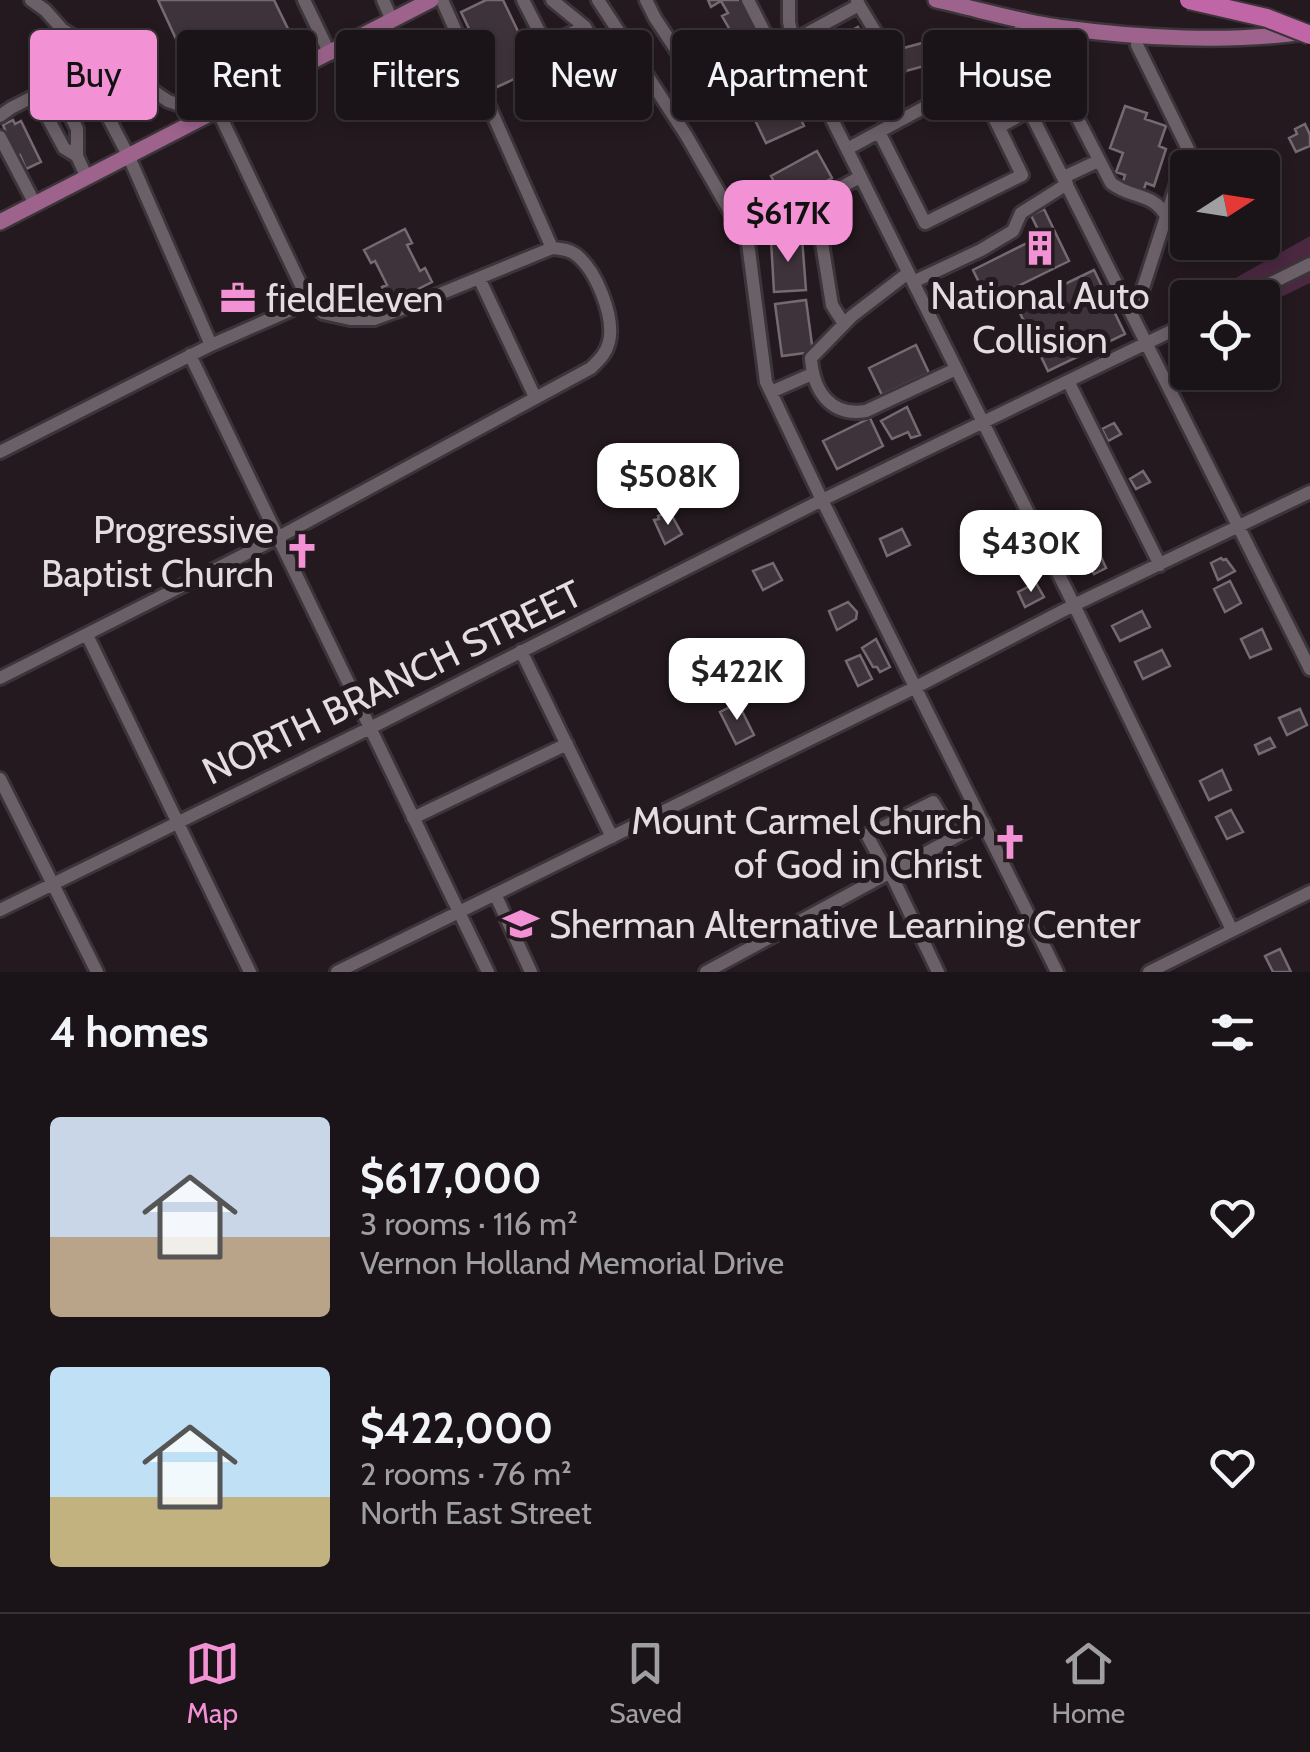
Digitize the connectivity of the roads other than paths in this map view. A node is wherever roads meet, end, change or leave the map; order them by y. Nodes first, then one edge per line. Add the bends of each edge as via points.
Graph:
1 (304, 0) edge
2 (383, 0) edge
3 (431, 0) edge
4 (442, 0) edge
5 (523, 0) edge
6 (552, 0) edge
7 (598, 0) edge
8 (646, 0) edge
9 (748, 0) edge
10 (789, 0) edge
11 (936, 0) edge
12 (1189, 0) edge
13 (28, 1) edge
14 (858, 3) edge
15 (1023, 19) junction
16 (392, 20) junction
17 (585, 26) junction
18 (62, 29) joint
19 (587, 30) edge
20 (618, 30) edge
21 (763, 30) edge
22 (790, 30) edge
23 (813, 30) edge
24 (875, 30) edge
25 (1021, 30) edge
26 (1310, 33) edge
27 (672, 44) edge
28 (1137, 44) dead end
29 (330, 54) junction
30 (316, 61) edge
31 (652, 82) edge
32 (30, 99) edge
33 (177, 104) edge
34 (0, 116) edge
35 (49, 120) edge
36 (72, 120) edge
37 (109, 120) edge
38 (201, 120) edge
39 (222, 120) edge
40 (833, 120) edge
41 (1010, 120) edge
42 (1035, 120) edge
43 (1078, 120) edge
44 (999, 128) junction
45 (878, 132) junction
46 (0, 137) edge
47 (847, 149) junction
48 (77, 156) junction
49 (129, 157) junction
50 (1098, 161) junction
51 (860, 176) junction
52 (87, 178) junction
53 (1066, 181) junction
54 (36, 204) junction
55 (1166, 216) junction
56 (0, 222) edge
57 (552, 248) junction
58 (1310, 264) edge
59 (479, 278) junction
60 (911, 278) junction
61 (1278, 280) edge
62 (309, 302) junction
63 (1132, 311) junction
64 (844, 324) junction
65 (1170, 332) edge
66 (1148, 342) junction
67 (211, 345) junction
68 (190, 355) junction
69 (956, 369) junction
70 (812, 374) junction
71 (1068, 381) junction
72 (772, 392) junction
73 (535, 396) junction
74 (982, 422) junction
75 (0, 452) edge
76 (1310, 492) edge
77 (822, 500) junction
78 (1241, 527) junction
79 (278, 538) junction
80 (1160, 565) junction
81 (1074, 605) junction
82 (88, 635) junction
83 (522, 651) junction
84 (1310, 669) edge
85 (0, 678) edge
86 (916, 686) junction
87 (370, 728) junction
88 (567, 744) junction
89 (0, 779) edge
90 (413, 818) junction
91 (178, 821) junction
92 (983, 822) junction
93 (612, 837) junction
94 (954, 838) junction
95 (890, 872) junction
96 (53, 885) junction
97 (1310, 892) edge
98 (495, 894) junction
99 (0, 910) edge
100 (458, 913) junction
101 (1232, 930) junction
102 (97, 972) edge
103 (250, 972) edge
104 (336, 972) edge
105 (488, 972) edge
106 (531, 972) edge
107 (706, 972) edge
108 (938, 972) edge
109 (1057, 972) edge
110 (1149, 972) edge

1 - 29 street
2 - 16 street
3 - 16 main road
4 - 57 street
5 - 17 street via 546,45
6 - 17 street
7 - 20 street
8 - 27 street
9 - 21 street
10 - 22 street
11 - 15 main road
12 - 26 highway, bridge
13 - 18 street
14 - 23 street
14 - 24 street
15 - 25 street
15 - 26 main road via 1179,37
16 - 29 main road
17 - 19 street
18 - 33 street
28 - 55 street via 1188,149
29 - 30 main road
31 - 72 street via 748,243
32 - 34 street
35 - 48 street via 64,148
36 - 48 street
37 - 49 street
38 - 49 main road
39 - 62 street
40 - 47 street
41 - 44 street
42 - 53 street
43 - 50 street
44 - 45 street via 983,95 964,86
44 - 45 street via 1022,175 925,223
45 - 47 street
46 - 54 street
47 - 51 street
48 - 52 street
49 - 52 main road
49 - 67 street
50 - 53 street
50 - 55 street via 1111,183 1154,200
51 - 60 street
51 - 64 street via 812,203 832,305
52 - 54 main road
53 - 60 street via 1021,213 1013,231
53 - 63 street
54 - 56 main road
55 - 63 street
57 - 59 street
57 - 73 street via 571,250 586,263 603,296 610,338 591,368
58 - 61 street
59 - 62 street via 374,319 323,313
59 - 73 street
60 - 64 street
60 - 69 street
62 - 67 street
63 - 66 street
64 - 70 street via 811,358
65 - 66 street, NORTH BRANCH STREET
66 - 71 street, NORTH BRANCH STREET
66 - 78 street
67 - 68 street
68 - 75 street
68 - 79 street
69 - 70 street via 854,413 836,408
69 - 74 street
70 - 72 street
71 - 74 street, NORTH BRANCH STREET
71 - 80 street
72 - 77 street
73 - 79 street
74 - 77 street, NORTH BRANCH STREET
74 - 81 street
76 - 78 street
77 - 83 street, NORTH BRANCH STREET
77 - 86 street
78 - 80 street
78 - 84 street
79 - 82 street
79 - 87 street
80 - 81 street
81 - 86 street
81 - 101 street
82 - 85 street
82 - 91 street
83 - 87 street, NORTH BRANCH STREET
83 - 88 street
86 - 92 street
86 - 93 street
87 - 90 street
87 - 91 street, NORTH BRANCH STREET
88 - 90 street
88 - 93 street
89 - 96 street
90 - 100 street
91 - 96 street, NORTH BRANCH STREET
91 - 103 street
92 - 94 street
92 - 109 street
93 - 98 street
94 - 95 street
94 - 95 street via 933,802 867,835
95 - 107 street
95 - 108 street
96 - 99 street, NORTH BRANCH STREET
96 - 102 street
97 - 101 street
98 - 100 street
98 - 106 street
100 - 104 street
100 - 105 street
101 - 110 street

